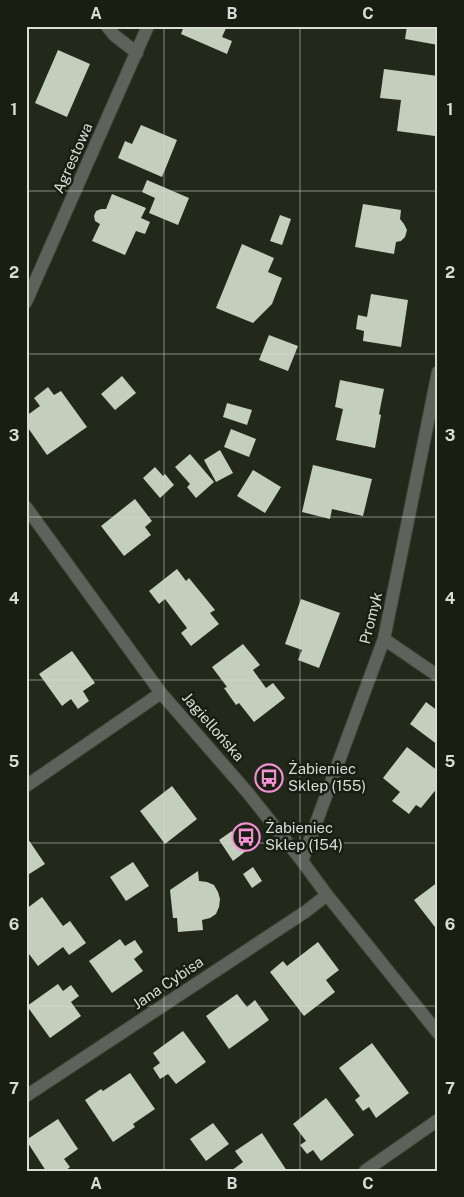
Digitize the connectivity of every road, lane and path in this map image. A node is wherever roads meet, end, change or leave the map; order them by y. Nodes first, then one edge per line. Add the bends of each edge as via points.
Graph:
1 (107, 26) edge
2 (148, 26) edge
3 (137, 53) junction
4 (26, 302) edge
5 (438, 372) edge
6 (26, 508) edge
7 (384, 639) junction
8 (438, 676) edge
9 (161, 693) junction
10 (26, 786) edge
11 (302, 861) junction
12 (327, 895) junction
13 (438, 1033) edge
14 (26, 1096) edge
15 (438, 1120) edge
16 (365, 1171) edge

1 - 3 street
2 - 3 street, Agrestowa
3 - 4 street, Agrestowa
5 - 7 street, Promyk
6 - 9 street, Jagiellońska
7 - 8 street
7 - 11 street, Promyk
9 - 10 street
9 - 11 street, Jagiellońska
11 - 12 street, Jagiellońska
12 - 13 street, Jagiellońska
12 - 14 street, Jana Cybisa
15 - 16 street

